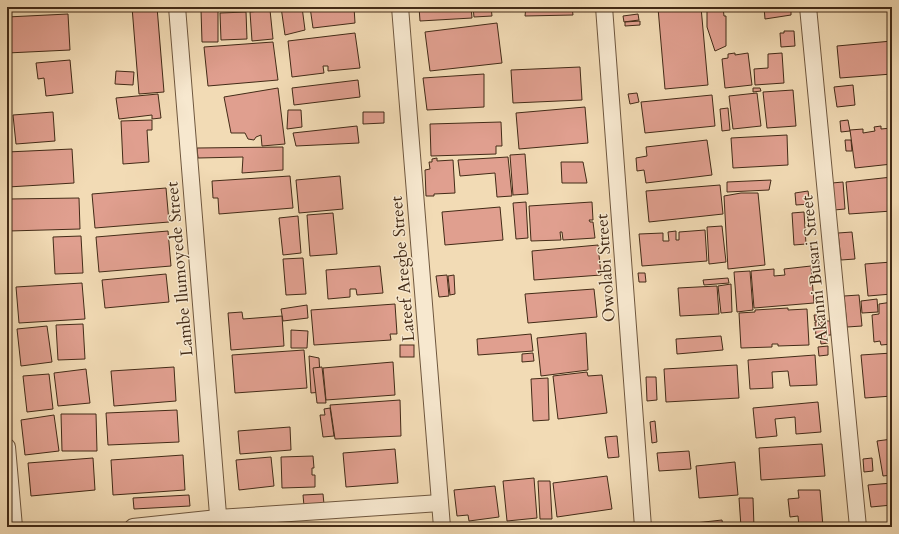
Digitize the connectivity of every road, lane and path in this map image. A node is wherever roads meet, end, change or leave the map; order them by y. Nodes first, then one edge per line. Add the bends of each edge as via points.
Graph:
1 (177, 7) edge
2 (400, 7) edge
3 (604, 7) edge
4 (808, 7) edge
5 (7, 447) edge
6 (440, 503) junction
7 (219, 522) edge
8 (14, 527) edge
9 (132, 527) edge
10 (442, 527) edge
11 (643, 527) edge
12 (858, 527) edge

1 - 7 street, Lambe Ilumoyede Street
2 - 6 street, Lateef Aregbe Street
3 - 11 street, Owolabi Street
4 - 12 street, Akanni Busari Street
5 - 8 street
6 - 7 street
6 - 10 street, Lateef Aregbe Street
7 - 9 street

